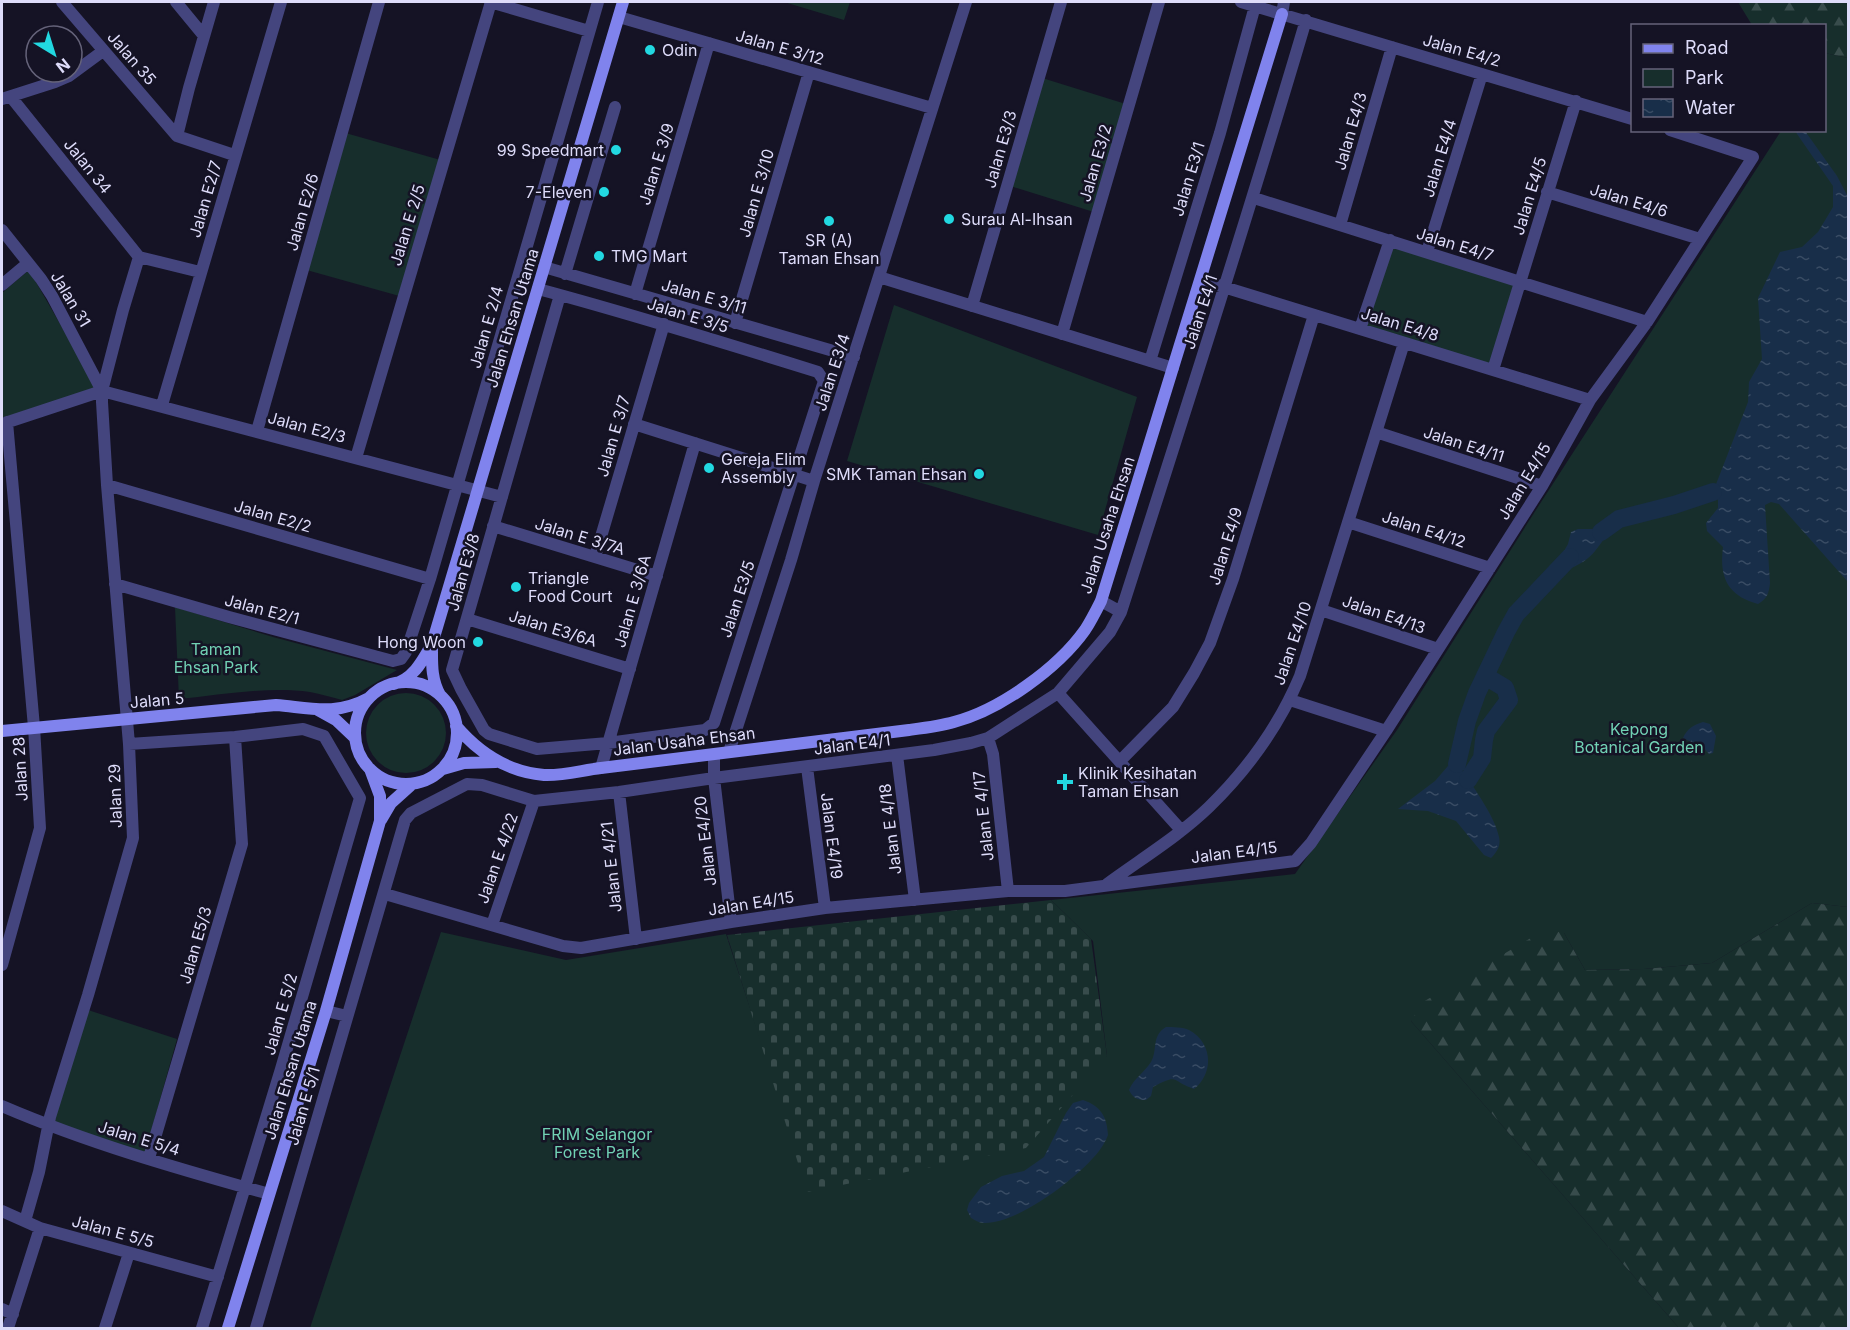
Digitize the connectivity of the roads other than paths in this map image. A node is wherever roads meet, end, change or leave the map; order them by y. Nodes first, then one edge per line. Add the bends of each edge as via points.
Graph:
1 (62, 2) edge
2 (176, 2) edge
3 (214, 2) edge
4 (281, 2) edge
5 (379, 2) edge
6 (490, 2) edge
7 (598, 2) edge
8 (623, 2) edge
9 (966, 2) edge
10 (1060, 2) edge
11 (1160, 2) edge
12 (1241, 2) edge
13 (1254, 6) junction
14 (1283, 8) edge
15 (619, 17) junction
16 (1306, 20) junction
17 (589, 31) junction
18 (204, 36) junction
19 (709, 43) junction
20 (1392, 47) junction
21 (104, 51) junction
22 (809, 72) junction
23 (1482, 74) junction
24 (6, 98) edge
25 (1576, 101) junction
26 (615, 107) dead end
27 (932, 108) junction
28 (1631, 119) edge
29 (1676, 132) edge
30 (177, 136) junction
31 (234, 155) junction
32 (1548, 192) junction
33 (1254, 198) junction
34 (1340, 225) junction
35 (2, 230) edge
36 (1700, 238) junction
37 (1390, 240) junction
38 (1427, 252) junction
39 (139, 257) junction
40 (28, 263) junction
41 (544, 267) junction
42 (201, 272) junction
43 (565, 274) junction
44 (879, 277) junction
45 (1201, 280) junction
46 (1520, 281) junction
47 (2, 285) edge
48 (1225, 288) junction
49 (538, 289) junction
50 (560, 294) junction
51 (634, 294) junction
52 (972, 306) junction
53 (1314, 315) junction
54 (1647, 321) junction
55 (735, 323) junction
56 (664, 324) junction
57 (1360, 329) junction
58 (1062, 334) junction
59 (1404, 343) junction
60 (854, 357) junction
61 (1150, 361) junction
62 (1173, 368) junction
63 (1492, 370) junction
64 (824, 381) joint
65 (102, 391) junction
66 (1590, 400) junction
67 (162, 405) junction
68 (4, 423) edge
69 (634, 424) junction
70 (257, 431) junction
71 (1376, 432) junction
72 (695, 443) junction
73 (356, 458) junction
74 (794, 475) junction
75 (814, 481) junction
76 (107, 485) junction
77 (457, 485) junction
78 (1542, 486) junction
79 (478, 491) junction
80 (502, 497) junction
81 (1348, 522) junction
82 (493, 526) junction
83 (595, 557) junction
84 (1490, 568) junction
85 (657, 576) junction
86 (430, 579) junction
87 (115, 584) junction
88 (1101, 602) junction
89 (1321, 610) junction
90 (1121, 612) junction
91 (467, 619) junction
92 (432, 644) junction
93 (1438, 649) junction
94 (401, 659) joint
95 (630, 669) junction
96 (393, 684) junction
97 (1059, 693) junction
98 (441, 696) junction
99 (369, 698) junction
100 (1290, 700) junction
101 (316, 709) junction
102 (127, 719) junction
103 (456, 726) junction
104 (34, 727) junction
105 (2, 731) edge
106 (1386, 731) junction
107 (235, 737) junction
108 (355, 738) junction
109 (988, 738) junction
110 (608, 743) junction
111 (129, 744) junction
112 (729, 752) junction
113 (714, 755) junction
114 (897, 755) junction
115 (1120, 761) junction
116 (496, 762) junction
117 (807, 767) junction
118 (601, 768) junction
119 (370, 769) junction
120 (443, 769) junction
121 (714, 778) junction
122 (411, 785) junction
123 (619, 792) junction
124 (534, 801) junction
125 (380, 821) junction
126 (1181, 830) junction
127 (1104, 886) junction
128 (1008, 891) junction
129 (385, 894) junction
130 (915, 900) junction
131 (825, 908) junction
132 (731, 922) junction
133 (492, 925) junction
134 (636, 939) junction
135 (2, 965) edge
136 (326, 1011) junction
137 (347, 1016) junction
138 (2, 1106) edge
139 (48, 1126) junction
140 (149, 1158) junction
141 (245, 1188) junction
142 (269, 1194) junction
143 (2, 1211) edge
144 (25, 1221) junction
145 (40, 1228) junction
146 (129, 1252) junction
147 (218, 1277) junction
148 (7, 1311) edge
149 (8, 1329) edge
150 (105, 1329) edge
151 (202, 1329) edge
152 (228, 1329) edge
153 (256, 1329) edge

1 - 21 street, Jalan 35
2 - 18 street
3 - 18 street
4 - 31 street, Jalan E2/7
5 - 70 street, Jalan E2/6
6 - 17 street
6 - 73 street, Jalan E 2/5
7 - 17 street, Jalan E 2/4
8 - 15 street, Jalan Ehsan Utama
9 - 27 street, Jalan E3/4
10 - 52 street, Jalan E3/3
11 - 58 street, Jalan E3/2
12 - 13 street, Jalan E4/2
13 - 14 street, Jalan E4/2
13 - 61 street, Jalan E3/1 via 1220,133
14 - 16 street, Jalan E4/2
14 - 45 street, Jalan Usaha Ehsan
15 - 19 street, Jalan E 3/12
15 - 41 street, Jalan Ehsan Utama
16 - 20 street, Jalan E4/2
16 - 33 street, Jalan E4/1
17 - 77 street, Jalan E 2/4
18 - 30 street
19 - 22 street, Jalan E 3/12
19 - 51 street, Jalan E 3/9
20 - 23 street, Jalan E4/2
20 - 34 street, Jalan E4/3
21 - 24 street via 69,76
21 - 30 street, Jalan 35
22 - 27 street, Jalan E 3/12
22 - 55 street, Jalan E 3/10
23 - 25 street, Jalan E4/2
23 - 38 street, Jalan E4/4
24 - 39 street, Jalan 34
25 - 28 street, Jalan E4/2
25 - 32 street, Jalan E4/5
26 - 43 street
27 - 44 street, Jalan E3/4
29 - 36 street, Jalan E4/15 via 1753,156
30 - 31 street
31 - 42 street, Jalan E2/7
32 - 36 street, Jalan E4/6
32 - 46 street, Jalan E4/5
33 - 34 street, Jalan E4/7
33 - 48 street, Jalan E4/1
34 - 37 street, Jalan E4/7
35 - 40 street, Jalan 31
36 - 54 street, Jalan E4/15
37 - 38 street, Jalan E4/7
37 - 57 street
38 - 46 street, Jalan E4/7
39 - 42 street
39 - 65 street
40 - 47 street
40 - 65 street, Jalan 31 via 52,296
41 - 43 street, Jalan E 3/11
41 - 49 street, Jalan Ehsan Utama
42 - 67 street, Jalan E2/7
43 - 51 street, Jalan E 3/11
44 - 52 street
44 - 60 street, Jalan E3/4
45 - 48 street, Jalan E4/8
45 - 62 street, Jalan Usaha Ehsan
46 - 54 street, Jalan E4/7
46 - 63 street, Jalan E4/5
48 - 53 street, Jalan E4/8
48 - 90 street, Jalan E4/1
49 - 50 street, Jalan E 3/5
49 - 79 street, Jalan Ehsan Utama
50 - 56 street, Jalan E 3/5
50 - 80 street, Jalan E3/8
51 - 55 street, Jalan E 3/11
52 - 58 street
53 - 57 street, Jalan E4/8
53 - 115 street, Jalan E4/9 via 1210,643 1173,707
54 - 66 street, Jalan E4/15
55 - 60 street, Jalan E 3/11
56 - 64 street, Jalan E 3/5 via 818,372
56 - 69 street, Jalan E 3/7
57 - 59 street, Jalan E4/8
58 - 61 street
59 - 63 street, Jalan E4/8
59 - 71 street, Jalan E4/10
60 - 75 street, Jalan E3/4
61 - 62 street
62 - 88 street, Jalan Usaha Ehsan
63 - 66 street, Jalan E4/8
64 - 74 street, Jalan E3/5
65 - 67 street, Jalan E2/3
65 - 68 street
65 - 76 street, Jalan 29
66 - 78 street, Jalan E4/15
67 - 70 street, Jalan E2/3
68 - 104 street, Jalan 28
69 - 72 street
69 - 83 street, Jalan E 3/7
70 - 73 street, Jalan E2/3
71 - 78 street, Jalan E4/11
71 - 81 street, Jalan E4/10
72 - 74 street
72 - 85 street, Jalan E 3/6A
73 - 77 street, Jalan E2/3
74 - 75 street
74 - 110 street, Jalan E3/5 via 714,723 705,730
75 - 112 street, Jalan E3/4
76 - 86 street, Jalan E2/2
76 - 87 street, Jalan 29
77 - 79 street, Jalan E2/3
77 - 86 street, Jalan E 2/4
78 - 84 street, Jalan E4/15
79 - 80 street, Jalan E2/3
79 - 92 street, Jalan Ehsan Utama
80 - 82 street, Jalan E3/8
81 - 84 street, Jalan E4/12
81 - 89 street, Jalan E4/10
82 - 83 street, Jalan E 3/7A
82 - 91 street, Jalan E3/8
83 - 85 street, Jalan E 3/7A
84 - 93 street, Jalan E4/15
85 - 95 street, Jalan E 3/6A
86 - 94 street, Jalan E 2/4
87 - 94 street, Jalan E2/1 via 393,661
87 - 102 street, Jalan 29
88 - 90 street
88 - 112 street, Jalan Usaha Ehsan via 1084,631 1039,676 1012,696 956,722
89 - 93 street, Jalan E4/13
89 - 100 street, Jalan E4/10
90 - 97 street, Jalan E4/1 via 1110,632
91 - 95 street, Jalan E3/6A
91 - 110 street, Jalan E3/8 via 452,670 484,730 537,749
92 - 96 street, Jalan Ehsan Utama via 416,669 402,682
92 - 98 street, Jalan Ehsan Utama via 432,672
93 - 106 street, Jalan E4/15
95 - 110 street, Jalan E 3/6A
96 - 98 street via 419,684
96 - 99 street
97 - 109 street, Jalan E4/1
97 - 115 street
98 - 103 street
99 - 101 street, Jalan 5 via 351,707
99 - 108 street via 357,718
100 - 106 street
100 - 126 street, Jalan E4/10 via 1243,771
101 - 102 street, Jalan 5 via 276,705
101 - 108 street, Jalan 5 via 336,720
102 - 104 street, Jalan 5
102 - 111 street, Jalan 29
103 - 116 street, Jalan Usaha Ehsan
103 - 120 street via 453,752
104 - 105 street, Jalan 5
104 - 135 street, Jalan 28 via 40,828
106 - 127 street, Jalan E4/15 via 1295,861
107 - 111 street
107 - 140 street, Jalan E5/3 via 242,844
107 - 141 street, Jalan E 5/2 via 303,729 324,736 360,798
108 - 119 street
109 - 114 street, Jalan E4/1
109 - 128 street, Jalan E 4/17
110 - 118 street, Jalan E 3/6A
111 - 139 street, Jalan 29 via 133,838
112 - 113 street, Jalan Usaha Ehsan
113 - 118 street, Jalan Usaha Ehsan
113 - 121 street, Jalan E4/20
114 - 117 street, Jalan E4/1
114 - 130 street, Jalan E 4/18
115 - 126 street
116 - 118 street, Jalan Usaha Ehsan via 545,775
116 - 120 street, Jalan Usaha Ehsan via 464,763
117 - 121 street, Jalan E4/1
117 - 131 street, Jalan E4/19
119 - 122 street via 393,783
119 - 125 street, Jalan Ehsan Utama via 380,796
120 - 122 street
121 - 123 street, Jalan E4/1
121 - 132 street, Jalan E4/20
122 - 125 street, Jalan Ehsan Utama via 391,803
123 - 124 street, Jalan E4/1
123 - 134 street, Jalan E 4/21
124 - 129 street, Jalan E 5/1 via 467,784 419,807 405,820
124 - 133 street, Jalan E 4/22
125 - 136 street, Jalan Ehsan Utama
126 - 127 street, Jalan E4/10
127 - 128 street, Jalan E4/15
128 - 130 street, Jalan E4/15
129 - 133 street, Jalan E4/15
129 - 137 street, Jalan E 5/1
130 - 131 street, Jalan E4/15
131 - 132 street, Jalan E4/15
132 - 134 street, Jalan E4/15
133 - 134 street, Jalan E4/15 via 572,948
136 - 137 street
136 - 142 street, Jalan Ehsan Utama
137 - 153 street, Jalan E 5/1
138 - 139 street, Jalan E 5/4
139 - 140 street, Jalan E 5/4
139 - 144 street, Jalan 29
140 - 141 street, Jalan E 5/4
141 - 142 street, Jalan E 5/4
141 - 147 street, Jalan E 5/2
142 - 152 street, Jalan Ehsan Utama
143 - 144 street, Jalan E 5/5
144 - 145 street, Jalan E 5/5
145 - 146 street, Jalan E 5/5
145 - 148 street
146 - 147 street, Jalan E 5/5
146 - 150 street
147 - 151 street, Jalan E 5/2
148 - 149 street

